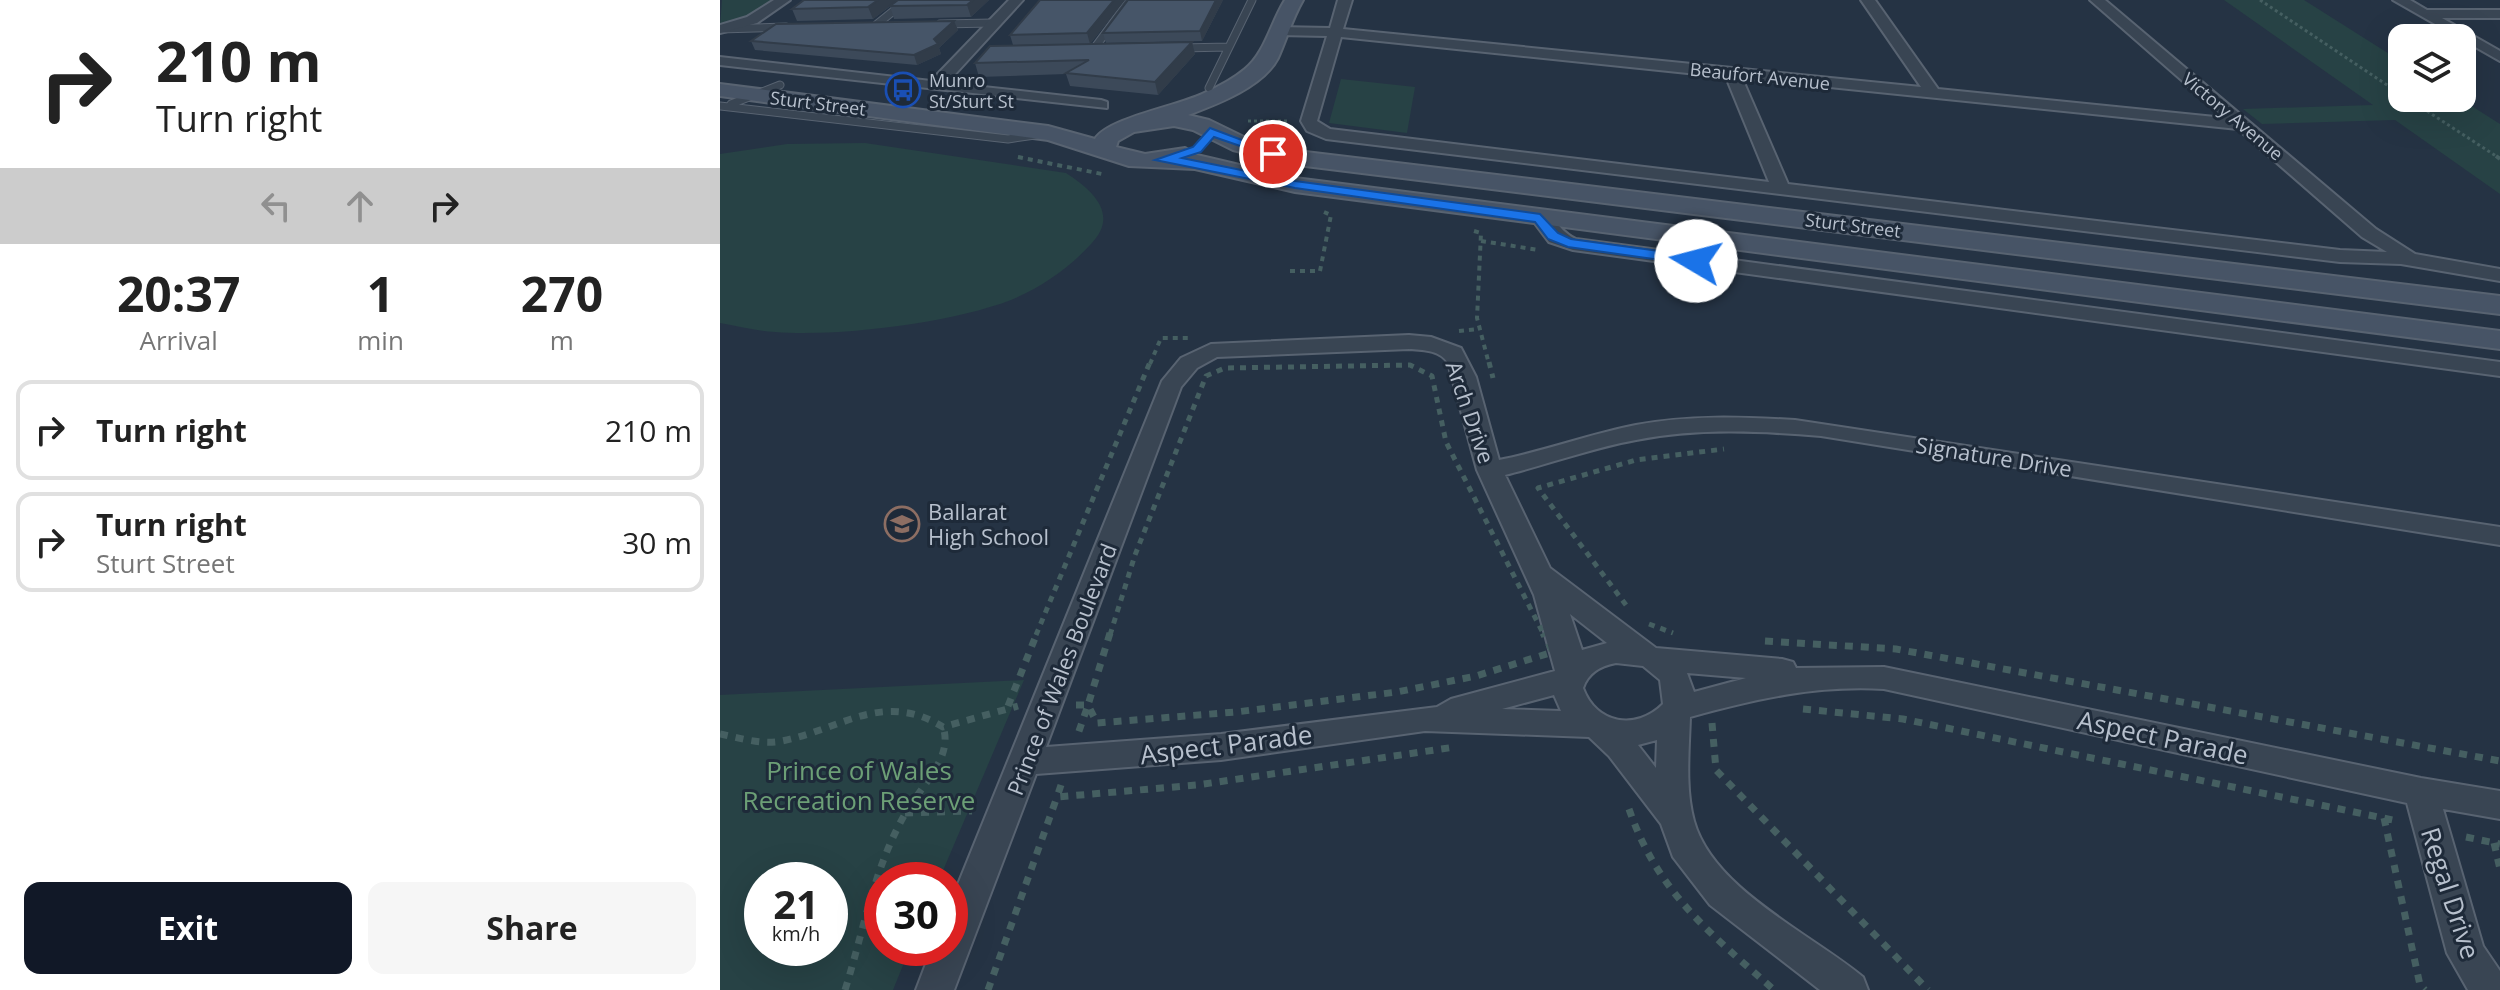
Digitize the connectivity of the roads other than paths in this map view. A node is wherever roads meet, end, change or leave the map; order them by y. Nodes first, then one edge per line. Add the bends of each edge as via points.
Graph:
1 (783, 0) edge
2 (907, 0) edge
3 (1016, 0) edge
4 (1130, 0) edge
5 (1252, 0) edge
6 (1294, 0) edge
7 (1311, 0) edge
8 (1345, 0) edge
9 (1868, 0) edge
10 (2097, 0) edge
11 (2400, 0) edge
12 (2424, 14) junction
13 (2500, 14) edge
14 (993, 23) junction
15 (935, 24) edge
16 (876, 25) junction
17 (891, 25) edge
18 (861, 26) edge
19 (799, 27) edge
20 (723, 28) edge
21 (1287, 31) junction
22 (1335, 32) junction
23 (1229, 47) junction
24 (1167, 48) edge
25 (1108, 49) edge
26 (1079, 50) edge
27 (1093, 50) junction
28 (2500, 57) edge
29 (720, 61) edge
30 (746, 64) junction
31 (720, 67) edge
32 (1216, 73) junction
33 (1732, 73) junction
34 (1241, 82) junction
35 (780, 85) junction
36 (934, 87) junction
37 (1209, 88) dead end
38 (1933, 93) junction
39 (759, 95) junction
40 (722, 96) edge
41 (1101, 105) dead end
42 (991, 107) junction
43 (1178, 112) junction
44 (1140, 124) junction
45 (2243, 125) junction
46 (1214, 126) junction
47 (1048, 133) junction
48 (1103, 150) junction
49 (1161, 160) junction
50 (1781, 189) junction
51 (1867, 198) junction
52 (1540, 218) junction
53 (1806, 219) junction
54 (2369, 233) junction
55 (2268, 247) junction
56 (2376, 256) junction
57 (2419, 261) junction
58 (2500, 275) edge
59 (2309, 282) junction
60 (2500, 305) edge
61 (2500, 340) edge
62 (1188, 348) joint
63 (2500, 369) edge
64 (1490, 470) junction
65 (2500, 536) edge
66 (1541, 573) junction
67 (1653, 656) junction
68 (1570, 676) junction
69 (1825, 676) junction
70 (1676, 711) junction
71 (1425, 719) junction
72 (1594, 727) junction
73 (1026, 762) junction
74 (2421, 792) junction
75 (2500, 805) edge
76 (1677, 820) junction
77 (935, 990) edge
78 (1849, 990) edge
79 (2490, 990) edge

1 - 20 street via 752,20
2 - 16 lane
3 - 14 street
4 - 27 lane
5 - 23 lane
6 - 21 main road
7 - 21 main road
8 - 22 street
9 - 38 street
10 - 45 street, Victory Avenue
11 - 12 street
12 - 13 street
12 - 28 street
14 - 15 lane
14 - 36 street via 972,53
16 - 17 lane
16 - 18 lane
19 - 20 lane
21 - 22 street, Beaufort Avenue
21 - 34 main road
21 - 46 main road via 1284,59
22 - 33 street, Beaufort Avenue
22 - 50 street, Sturt Street via 1311,124 1341,136
23 - 24 lane
23 - 32 lane
25 - 27 lane
26 - 27 lane
29 - 30 street, Sturt Street
30 - 31 street, Sturt Street
30 - 36 street, Sturt Street
32 - 34 lane
32 - 37 lane
33 - 38 street, Beaufort Avenue
33 - 50 street
34 - 43 main road
35 - 39 lane
35 - 40 main road, Sturt Street
35 - 42 main road, Sturt Street
36 - 42 street, Sturt Street
38 - 45 street, Beaufort Avenue
39 - 40 main road, Sturt Street
39 - 47 main road, Sturt Street
40 - 47 lane via 1008,139
41 - 42 street, Sturt Street
42 - 43 main road via 1107,117
42 - 44 main road, Sturt Street via 1075,126
43 - 44 main road
44 - 46 main road, Sturt Street via 1183,120
44 - 48 main road via 1107,138
45 - 54 street, Victory Avenue
46 - 49 main road via 1197,150
46 - 53 main road, Sturt Street via 1237,144 1289,157
47 - 48 main road, Sturt Street
48 - 49 main road, Sturt Street via 1123,160
49 - 52 main road, Sturt Street via 1195,162 1295,185
50 - 51 street, Sturt Street
51 - 53 street
51 - 55 street, Sturt Street
52 - 61 main road, Sturt Street
52 - 63 street via 1556,238 1573,244
53 - 59 main road, Sturt Street
54 - 56 street via 2377,244
54 - 57 street, Victory Avenue
55 - 56 street, Sturt Street
55 - 59 street
56 - 57 street, Sturt Street
57 - 58 street, Sturt Street
59 - 60 main road, Sturt Street
62 - 64 street, Arch Drive via 1402,342 1442,348 1455,355 1461,369
62 - 73 street, Prince of Wales Boulevard
64 - 65 street, Signature Drive via 1617,436 1695,425 1774,425
64 - 66 street, Arch Drive
66 - 67 street, Arch Drive via 1604,627
66 - 68 street, Arch Drive via 1567,644
67 - 68 street via 1597,656 1576,666
67 - 69 street, Aspect Parade
67 - 70 street via 1677,679
68 - 71 street, Aspect Parade
68 - 72 street via 1569,700 1576,714
69 - 70 street, Aspect Parade via 1753,685
69 - 74 street, Aspect Parade via 1902,681
70 - 72 street via 1647,731
70 - 76 street
71 - 72 street, Aspect Parade
71 - 73 street, Aspect Parade via 1221,747
72 - 76 street via 1621,747
73 - 77 street, Prince of Wales Boulevard
74 - 75 street, Aspect Parade
74 - 79 street, Regal Drive via 2466,953
76 - 78 street via 1691,856 1708,878

